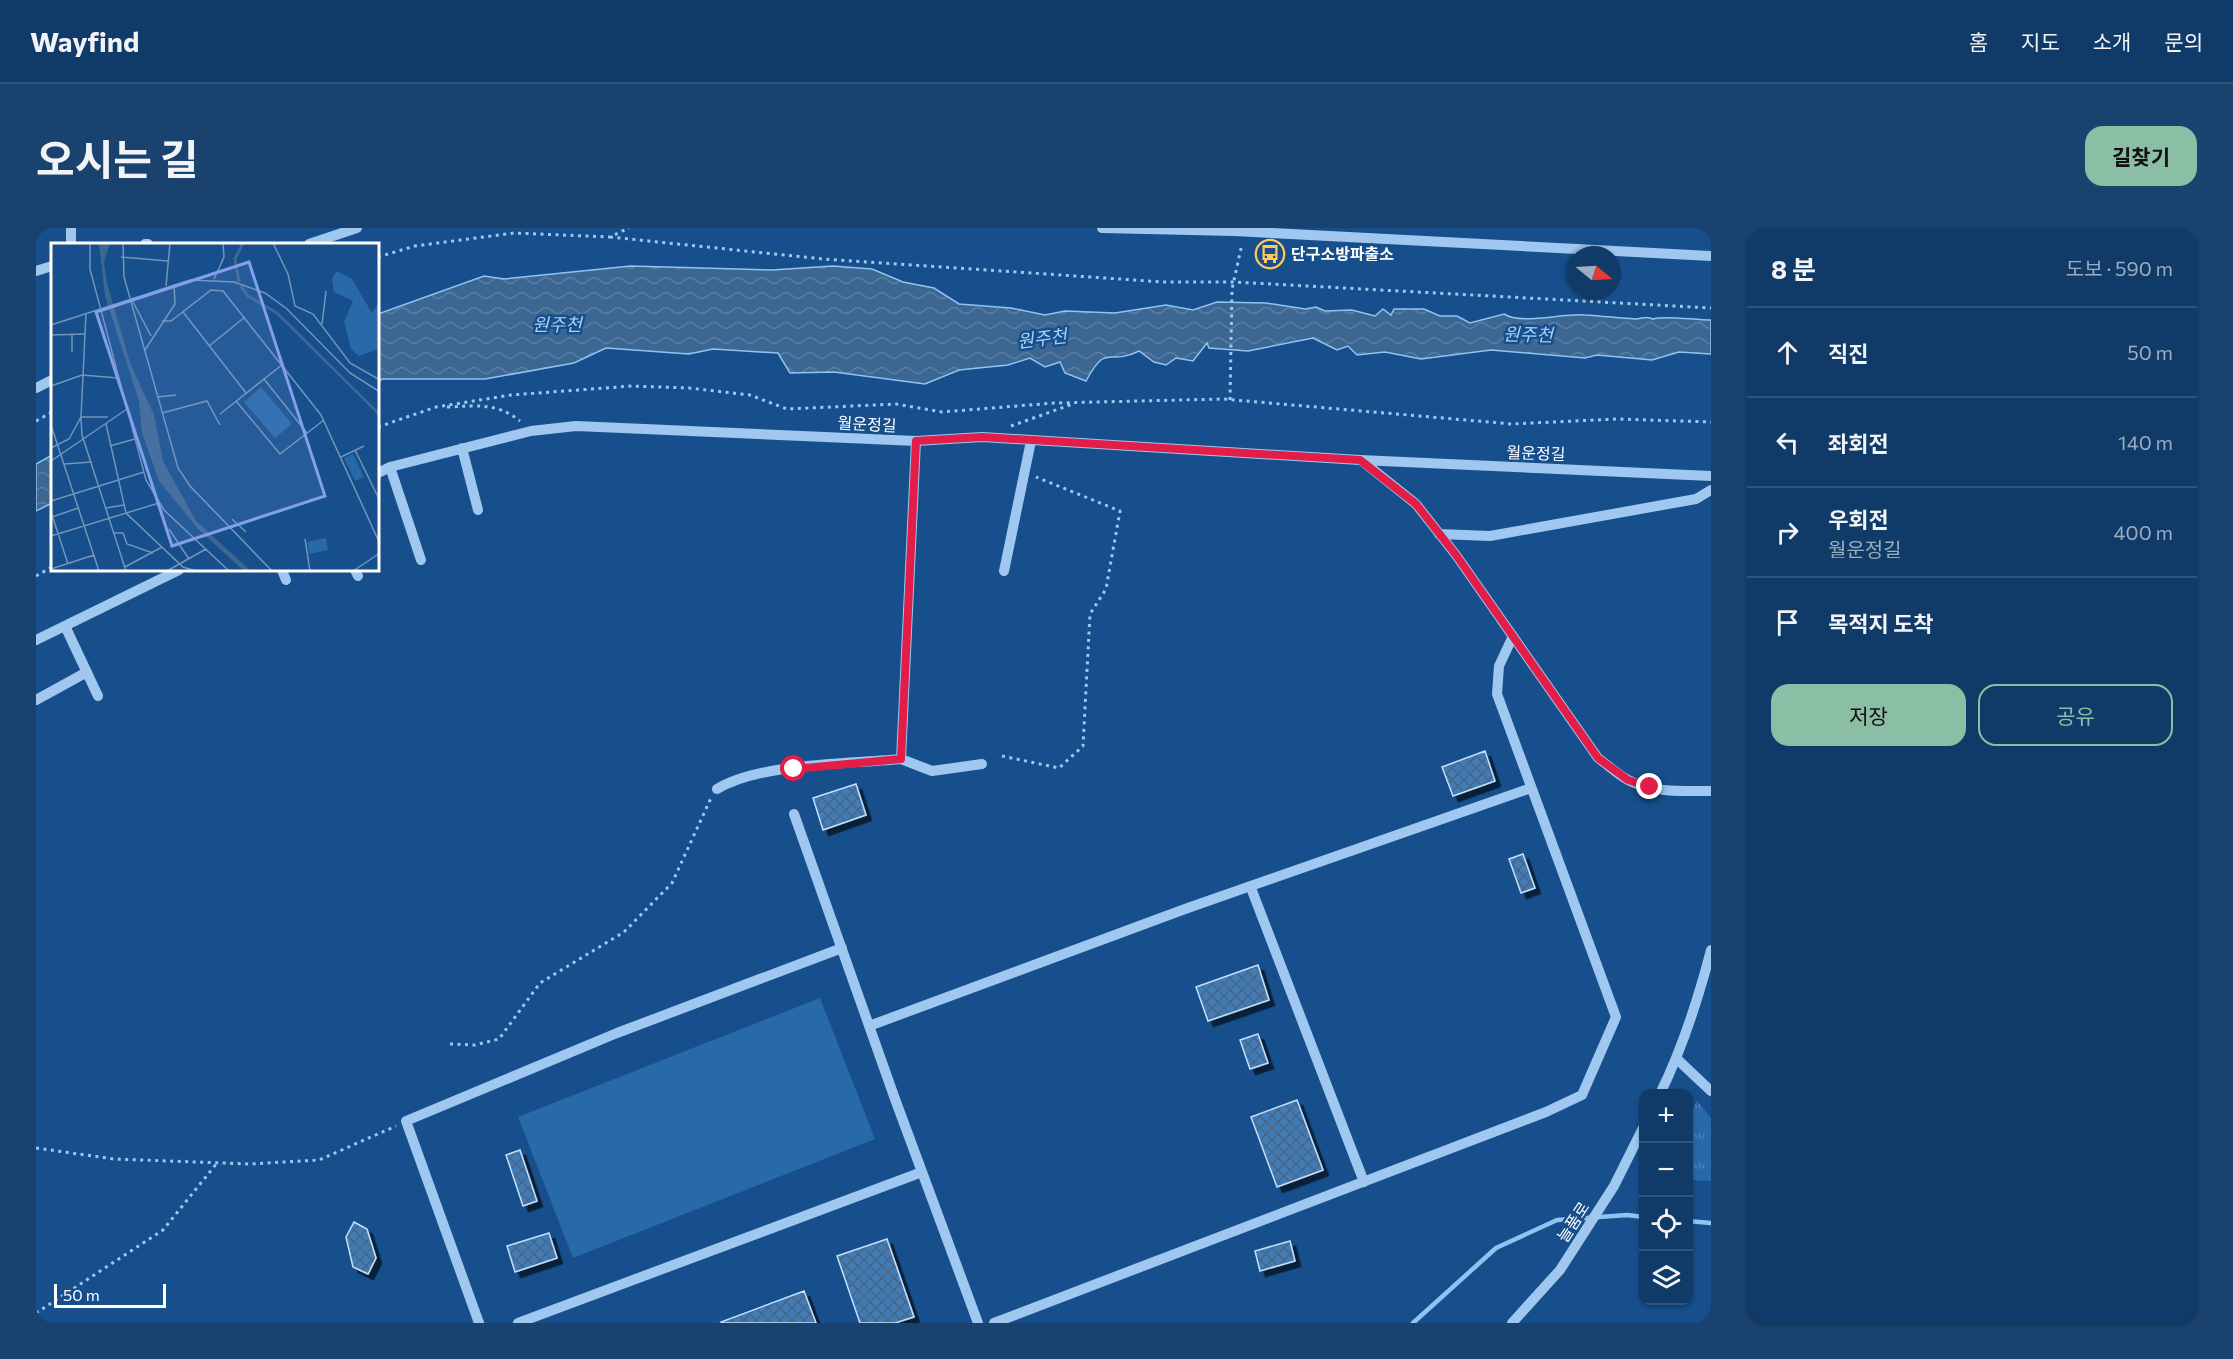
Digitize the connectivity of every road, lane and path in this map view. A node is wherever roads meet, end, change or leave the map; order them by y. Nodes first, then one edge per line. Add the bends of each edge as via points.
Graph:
1 (71, 228) edge
2 (357, 228) edge
3 (629, 228) edge
4 (1102, 228) edge
5 (345, 230) edge
6 (1238, 230) edge
7 (610, 237) junction
8 (70, 243) edge
9 (312, 243) edge
10 (380, 255) edge
11 (1711, 256) edge
12 (51, 266) edge
13 (36, 270) edge
14 (1234, 282) junction
15 (1711, 308) edge
16 (51, 380) edge
17 (36, 388) edge
18 (1230, 400) junction
19 (1078, 402) junction
20 (436, 407) junction
21 (51, 413) edge
22 (36, 421) edge
23 (1711, 422) edge
24 (380, 426) edge
25 (1003, 429) dead end
26 (531, 431) junction
27 (916, 441) junction
28 (1031, 441) junction
29 (462, 448) junction
30 (1360, 460) junction
31 (390, 466) junction
32 (380, 471) edge
33 (1026, 473) junction
34 (1711, 476) edge
35 (1711, 490) edge
36 (478, 510) dead end
37 (1439, 534) junction
38 (422, 560) dead end
39 (51, 568) edge
40 (175, 572) edge
41 (1004, 572) dead end
42 (36, 576) edge
43 (64, 626) junction
44 (1513, 636) junction
45 (36, 640) edge
46 (87, 672) junction
47 (98, 696) dead end
48 (36, 700) edge
49 (1002, 756) dead end
50 (901, 759) junction
51 (982, 764) dead end
52 (1531, 788) junction
53 (717, 789) joint
54 (1711, 791) edge
55 (794, 814) dead end
56 (1251, 888) junction
57 (842, 948) junction
58 (1711, 950) edge
59 (869, 1026) junction
60 (450, 1044) dead end
61 (1677, 1059) junction
62 (1662, 1089) edge
63 (1711, 1091) edge
64 (406, 1121) junction
65 (1639, 1136) edge
66 (36, 1148) edge
67 (217, 1162) junction
68 (922, 1172) junction
69 (1364, 1182) junction
70 (36, 1313) edge
71 (479, 1323) edge
72 (518, 1323) edge
73 (978, 1323) edge
74 (994, 1323) edge
75 (1512, 1323) edge

1 - 8 street
2 - 5 street
3 - 7 path
4 - 6 street
5 - 9 street
6 - 11 street
6 - 14 path
7 - 10 path via 514,233 415,246
7 - 14 path via 823,259 1164,282
12 - 13 street
14 - 15 path
14 - 18 path
16 - 17 street
18 - 19 path
18 - 23 path via 1512,424 1617,418
19 - 20 path via 942,412 896,404 787,409 750,395 632,386 511,395
19 - 25 path
20 - 24 path
20 - 26 path via 487,406 506,410
21 - 22 path
26 - 27 street, 월운정길 via 576,426
26 - 29 street, 월운정길
27 - 28 street, 월운정길 via 982,437
27 - 50 street
28 - 30 street, 월운정길
28 - 33 street
29 - 31 street, 월운정길
29 - 36 street
30 - 34 street, 월운정길
30 - 37 street via 1416,504
31 - 32 street, 월운정길
31 - 38 street
33 - 41 street
33 - 49 path via 1120,511 1106,589 1090,614 1083,746 1059,768
35 - 37 street via 1696,499 1490,536
37 - 44 street
39 - 42 path
40 - 43 street
43 - 45 street
43 - 46 street
44 - 52 street via 1499,666 1497,694
44 - 54 street via 1598,758 1628,780 1650,787
46 - 47 street
46 - 48 street
50 - 51 street via 932,771
50 - 53 street via 757,774 729,781
52 - 56 street
52 - 69 street via 1616,1017 1582,1095
53 - 60 path via 672,883 624,932 540,982 499,1039 474,1045
55 - 57 street
56 - 59 street
56 - 69 street
57 - 59 street
57 - 64 street via 617,1033
58 - 61 street
59 - 68 street
61 - 62 street
61 - 63 street
64 - 67 path via 320,1160
64 - 71 street
65 - 75 street, 늘품로 via 1614,1186 1560,1270
66 - 67 path via 114,1159
67 - 70 path via 164,1230
68 - 72 street
68 - 73 street
69 - 74 street

